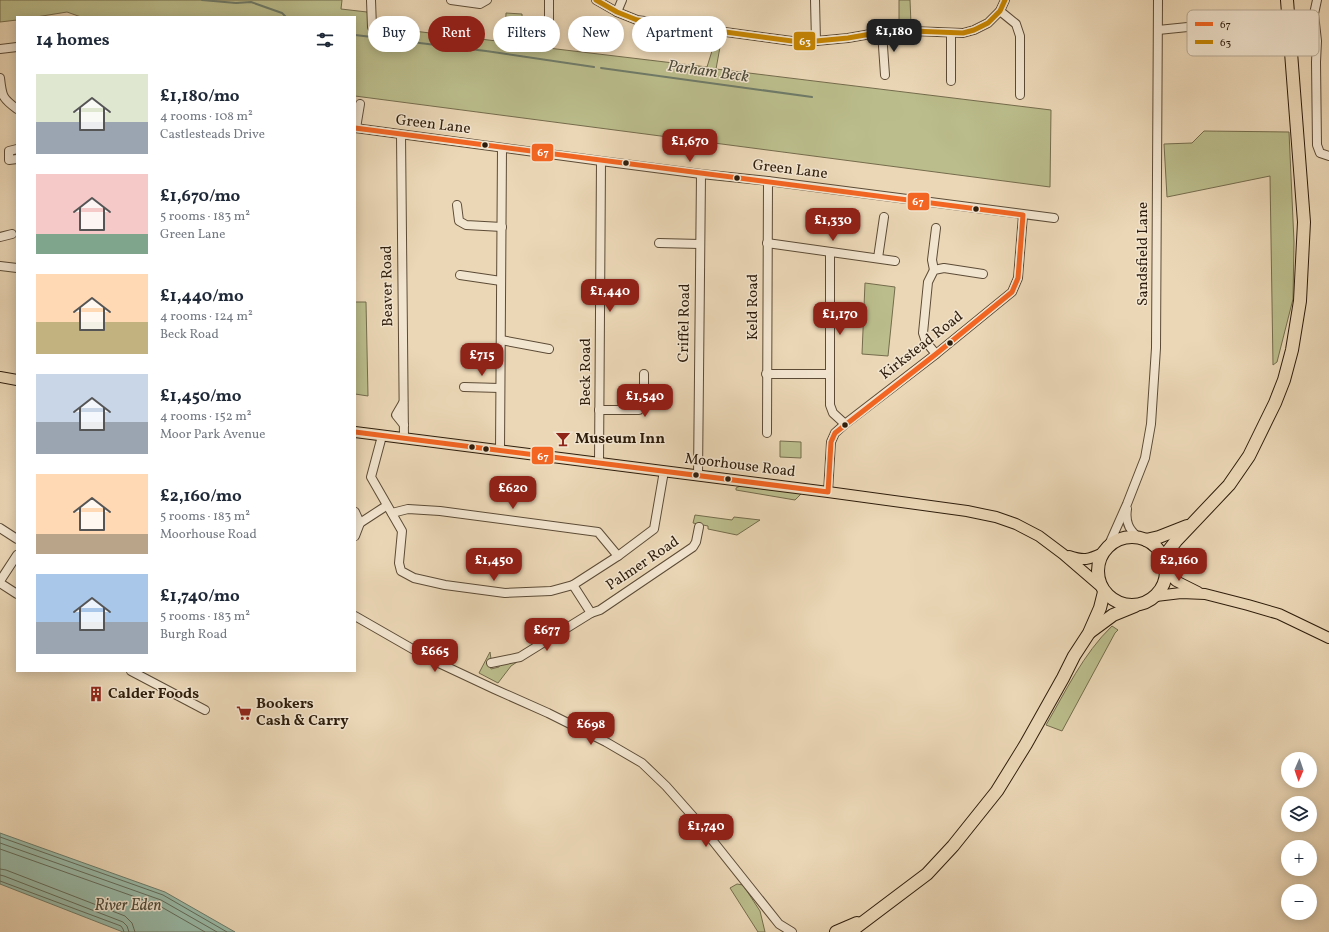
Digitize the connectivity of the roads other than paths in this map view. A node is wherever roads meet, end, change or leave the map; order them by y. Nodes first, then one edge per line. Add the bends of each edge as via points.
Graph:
1 (371, 0) edge
2 (451, 0) edge
3 (487, 0) edge
4 (549, 0) edge
5 (596, 0) edge
6 (622, 0) edge
7 (815, 0) edge
8 (1005, 0) edge
9 (1158, 0) edge
10 (1287, 0) edge
11 (1316, 0) edge
12 (1288, 10) edge
13 (1315, 10) edge
14 (1000, 11) junction
15 (617, 12) junction
16 (372, 16) edge
17 (549, 16) edge
18 (1187, 27) edge
19 (1158, 30) junction
20 (882, 32) junction
21 (952, 33) junction
22 (816, 41) junction
23 (16, 47) edge
24 (0, 49) edge
25 (1291, 56) edge
26 (1316, 56) edge
27 (885, 75) dead end
28 (0, 78) edge
29 (951, 81) dead end
30 (1, 95) edge
31 (1020, 95) dead end
32 (360, 104) dead end
33 (16, 108) edge
34 (356, 128) edge
35 (401, 135) junction
36 (502, 148) junction
37 (16, 149) edge
38 (1329, 156) edge
39 (16, 159) edge
40 (601, 161) junction
41 (701, 174) junction
42 (768, 181) junction
43 (457, 205) dead end
44 (1024, 215) junction
45 (884, 217) dead end
46 (1054, 218) dead end
47 (502, 227) junction
48 (936, 228) dead end
49 (12, 234) dead end
50 (0, 237) edge
51 (660, 243) dead end
52 (767, 243) junction
53 (700, 244) junction
54 (830, 252) junction
55 (878, 258) junction
56 (895, 261) dead end
57 (0, 266) edge
58 (16, 268) edge
59 (934, 270) junction
60 (460, 274) dead end
61 (983, 274) dead end
62 (501, 281) junction
63 (501, 340) junction
64 (549, 349) dead end
65 (936, 354) junction
66 (644, 374) dead end
67 (766, 374) junction
68 (829, 374) junction
69 (0, 377) edge
70 (16, 380) edge
71 (464, 387) dead end
72 (500, 388) junction
73 (599, 410) junction
74 (845, 424) junction
75 (356, 432) edge
76 (767, 433) dead end
77 (382, 436) junction
78 (404, 438) junction
79 (500, 451) junction
80 (599, 464) junction
81 (664, 471) junction
82 (698, 476) junction
83 (828, 492) junction
84 (1127, 504) junction
85 (383, 508) dead end
86 (392, 513) junction
87 (356, 514) edge
88 (360, 523) junction
89 (1191, 524) junction
90 (698, 527) dead end
91 (0, 528) edge
92 (356, 533) edge
93 (16, 538) edge
94 (1142, 539) junction
95 (1105, 551) junction
96 (1064, 554) junction
97 (618, 556) junction
98 (16, 557) edge
99 (1165, 566) junction
100 (0, 582) edge
101 (573, 585) junction
102 (1101, 588) junction
103 (16, 593) edge
104 (1205, 594) junction
105 (1156, 596) junction
106 (1135, 606) junction
107 (591, 613) junction
108 (356, 617) edge
109 (1089, 633) junction
110 (1329, 638) edge
111 (491, 663) dead end
112 (133, 672) edge
113 (205, 710) dead end
114 (864, 921) junction
115 (779, 928) edge
116 (792, 932) edge
117 (836, 932) edge
118 (850, 932) edge

1 - 16 street
2 - 3 street via 480,4
4 - 17 street
5 - 15 street
6 - 15 street
7 - 22 street
8 - 14 street
9 - 19 street, Sandsfield Lane
10 - 12 highway
11 - 13 street
14 - 21 street via 988,23 974,30
14 - 31 street via 1016,24 1020,36
15 - 22 street via 637,20 670,25 792,41
18 - 19 street, bridge
19 - 84 street, Sandsfield Lane via 1156,348 1151,424 1144,458
20 - 21 street
20 - 22 street
20 - 27 street
21 - 29 street
23 - 24 street
25 - 89 highway via 1304,222 1300,302 1292,350 1275,404 1249,456 1229,485
26 - 38 street via 1317,145 1320,152
28 - 30 street
30 - 33 street
32 - 34 street
34 - 35 street, Green Lane
35 - 36 street, Green Lane
35 - 78 street, Beaver Road via 403,402 396,415 404,425
36 - 40 street, Green Lane
36 - 47 street
37 - 39 street via 9,151 9,160
40 - 41 street, Green Lane
40 - 73 street, Beck Road
41 - 42 street, Green Lane
41 - 53 street, Criffel Road
42 - 44 street, Green Lane
42 - 52 street, Keld Road
43 - 47 street via 459,220 466,225
44 - 46 street, Green Lane
44 - 65 street, Kirkstead Road via 1018,278 1012,292
45 - 55 street
47 - 62 street
48 - 59 street via 932,260
49 - 50 street
51 - 53 street
52 - 54 street
52 - 67 street, Keld Road
53 - 82 street, Criffel Road
54 - 55 street
54 - 68 street
55 - 56 street
57 - 58 street
59 - 61 street via 944,268
59 - 65 street via 928,282 923,333 926,342
60 - 62 street
62 - 63 street
63 - 64 street
63 - 72 street
65 - 74 street, Kirkstead Road
66 - 73 street via 644,402 639,410
67 - 68 street
67 - 76 street, Keld Road
68 - 74 street via 830,404 833,413
69 - 70 main road
71 - 72 street
72 - 79 street
73 - 80 street, Beck Road
74 - 83 street, Kirkstead Road via 834,433 831,442
75 - 77 main road, Moorhouse Road
77 - 78 main road, Moorhouse Road
77 - 86 street via 371,477
78 - 79 main road, Moorhouse Road
79 - 80 main road, Moorhouse Road
80 - 81 main road, Moorhouse Road
81 - 82 main road, Moorhouse Road
81 - 97 street via 654,529
82 - 83 main road, Moorhouse Road
83 - 96 main road, Moorhouse Road via 996,517 1039,536
84 - 94 street via 1127,523
84 - 95 street, Sandsfield Lane
85 - 88 street
86 - 97 street via 408,509 440,511 598,532
86 - 101 street via 402,531 399,563 401,571 414,578 444,586 505,593 551,591
87 - 88 street
88 - 92 street
89 - 94 highway via 1159,537
89 - 99 highway via 1169,550
90 - 107 street, Palmer Road via 693,547 600,610
91 - 93 street
94 - 95 highway via 1128,537 1117,540
94 - 99 highway via 1156,547
95 - 96 main road, Moorhouse Road via 1088,560
95 - 102 highway via 1099,562 1098,571
96 - 102 main road, Moorhouse Road
97 - 101 street
98 - 100 street
99 - 104 main road via 1176,582
99 - 105 highway via 1166,578
100 - 103 street
101 - 107 street
102 - 106 highway via 1107,596 1117,602
102 - 109 highway via 1100,608
104 - 105 main road
104 - 110 main road via 1279,614
105 - 106 highway
106 - 109 highway via 1112,615
107 - 111 street, Palmer Road via 520,657
108 - 115 street via 430,660 548,713 642,763 697,820
109 - 114 highway via 997,791 928,874
112 - 113 street
114 - 117 highway
114 - 118 highway
115 - 116 street

